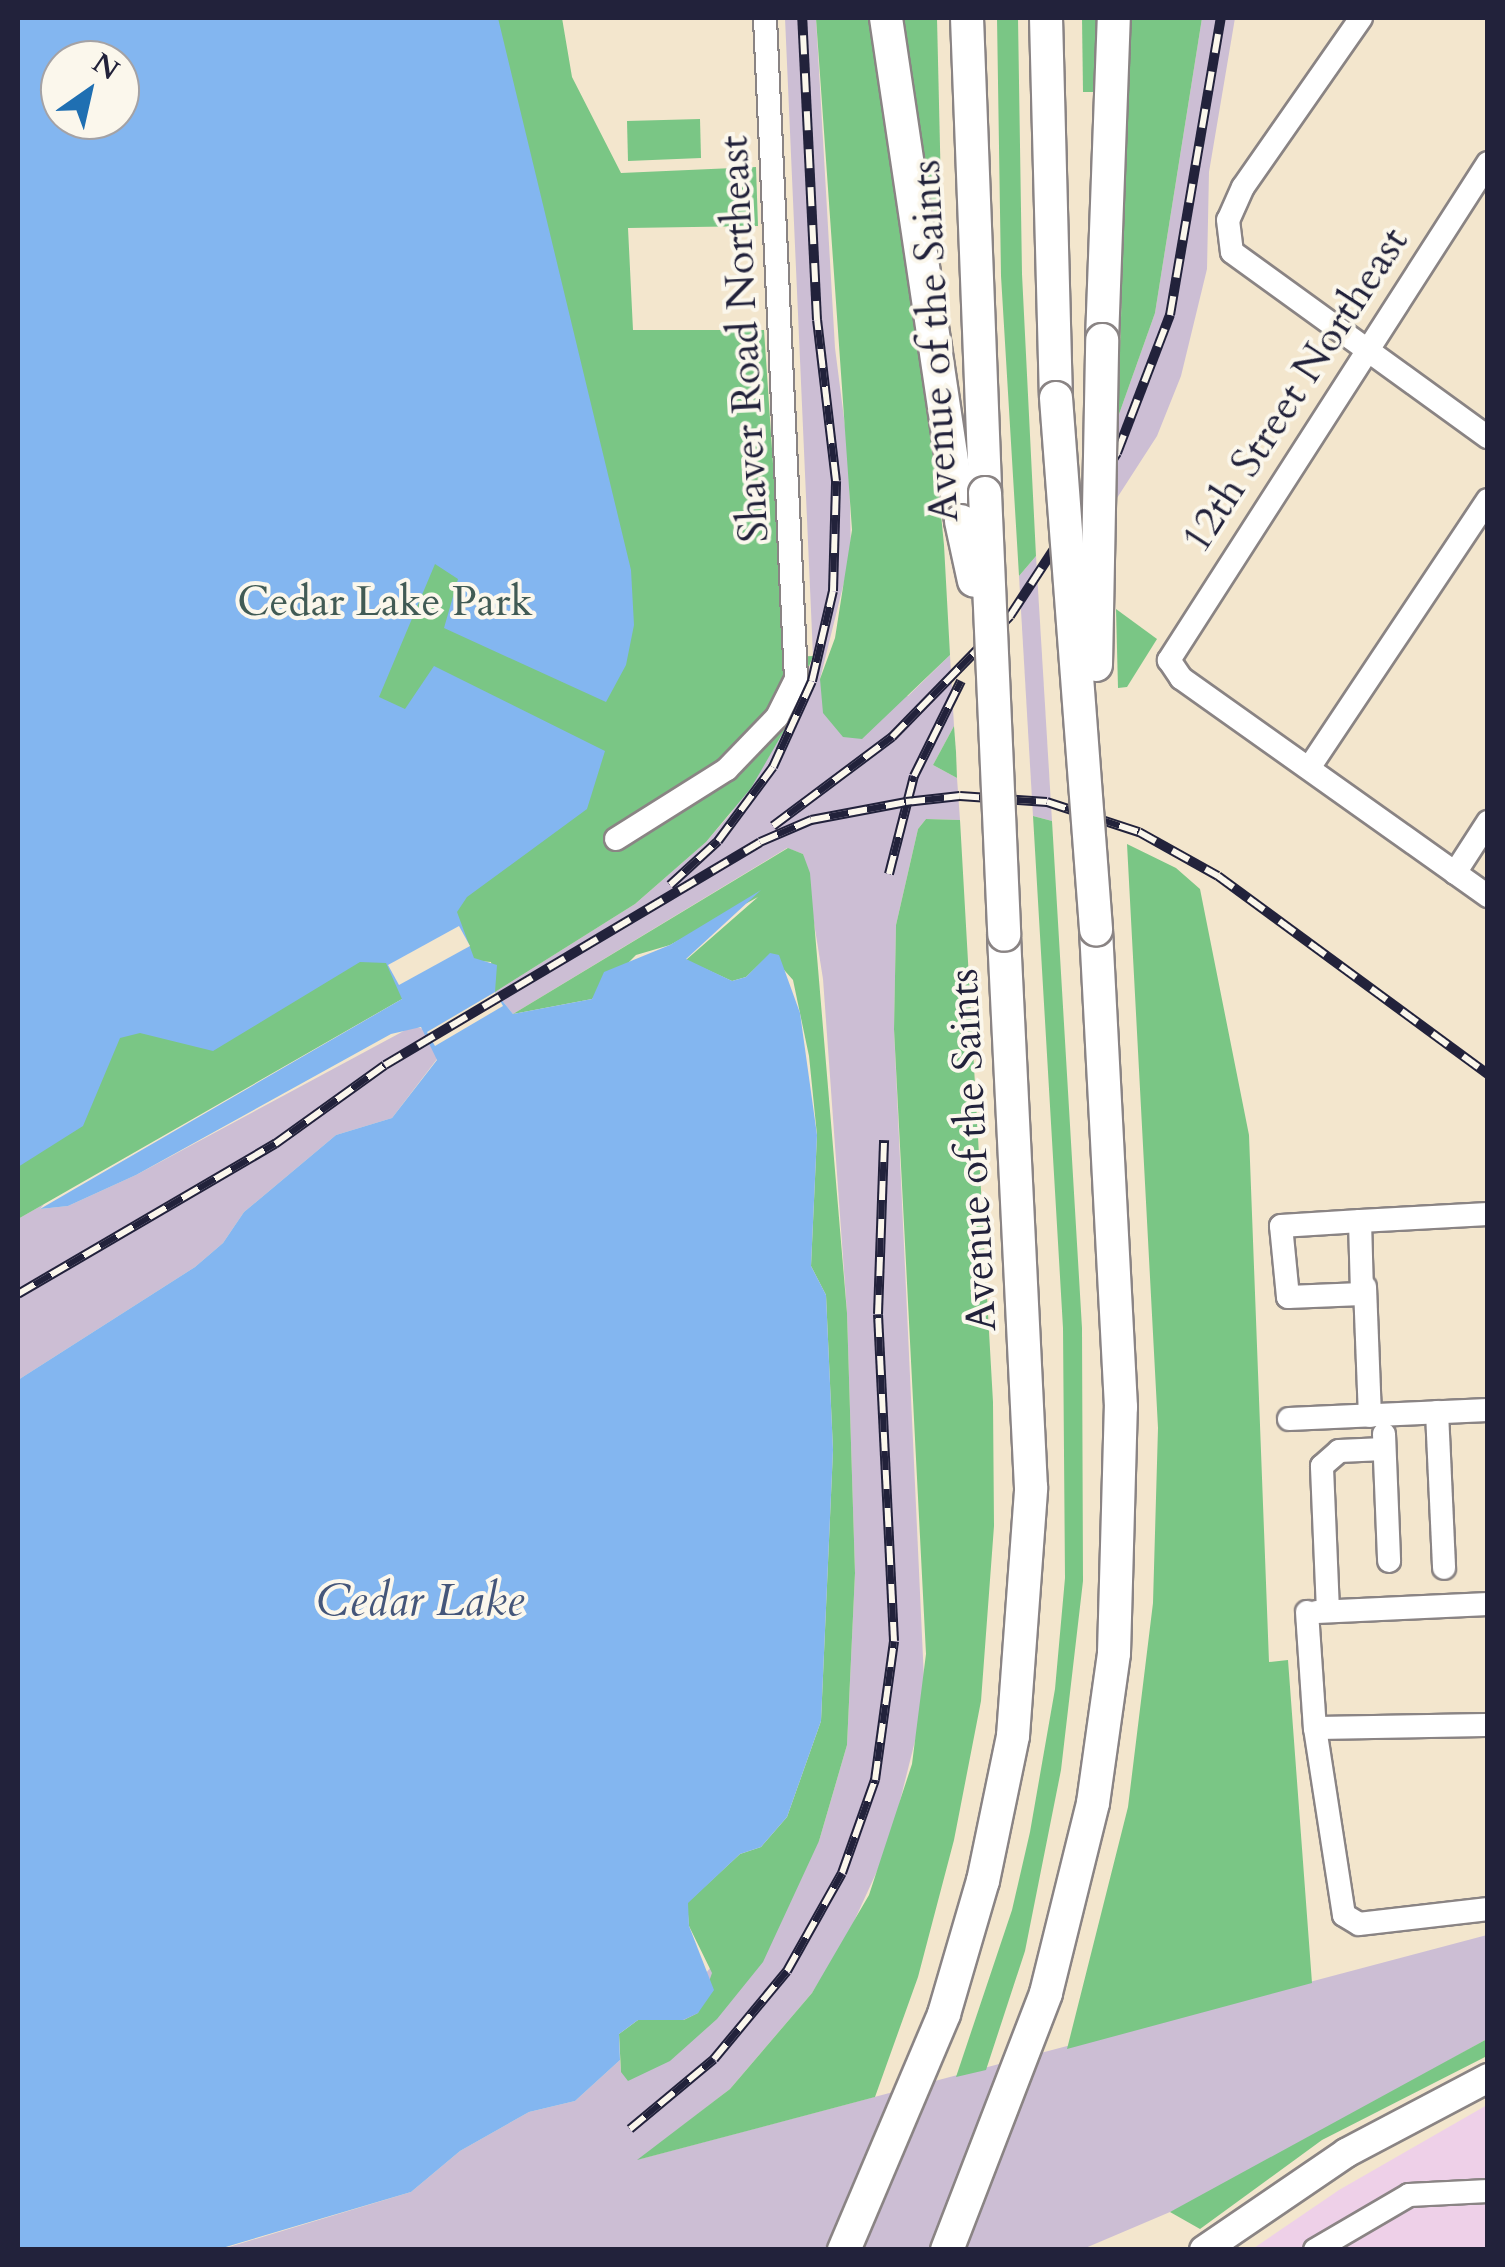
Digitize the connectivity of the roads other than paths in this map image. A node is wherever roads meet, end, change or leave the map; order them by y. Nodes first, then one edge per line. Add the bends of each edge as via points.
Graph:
1 (765, 18) edge
2 (886, 18) edge
3 (967, 18) edge
4 (1046, 18) edge
5 (1114, 18) edge
6 (1362, 18) edge
7 (1488, 163) edge
8 (1367, 348) junction
9 (1488, 437) edge
10 (1488, 500) edge
11 (995, 683) junction
12 (1309, 768) junction
13 (1089, 799) junction
14 (1488, 822) edge
15 (616, 839) dead end
16 (1455, 873) junction
17 (1488, 896) edge
18 (1488, 1214) edge
19 (1360, 1221) junction
20 (1365, 1287) junction
21 (1488, 1410) edge
22 (1437, 1412) junction
23 (1376, 1416) junction
24 (1289, 1420) dead end
25 (1384, 1449) junction
26 (1389, 1561) dead end
27 (1444, 1568) dead end
28 (1488, 1604) edge
29 (1310, 1612) junction
30 (1488, 1725) edge
31 (1315, 1728) junction
32 (1488, 1909) edge
33 (1488, 2078) edge
34 (1488, 2191) edge
35 (844, 2250) edge
36 (948, 2250) edge
37 (1204, 2250) edge
38 (1315, 2250) edge

1 - 15 street, Shaver Road Northeast via 797,656 790,696 745,753
2 - 11 highway, bridge via 961,521
3 - 11 highway, Avenue of the Saints, bridge
4 - 13 highway, bridge via 1056,398
5 - 13 highway, bridge
6 - 8 street via 1243,187 1228,220 1232,252
7 - 8 street, 12th Street Northeast
8 - 9 street
8 - 12 street, 12th Street Northeast via 1169,660 1182,678
10 - 12 street
11 - 35 highway, Avenue of the Saints, bridge via 1029,1554 1013,1736 983,1881 944,2014
12 - 16 street
13 - 36 highway, bridge via 1120,1390 1119,1570 1093,1802 1046,1993
14 - 16 street
16 - 17 street
18 - 19 street
19 - 20 street
19 - 20 street via 1281,1226 1288,1297 1356,1297
20 - 23 street
21 - 22 street
22 - 23 street
22 - 27 street
23 - 24 street
23 - 25 street
25 - 26 street
25 - 29 street via 1339,1451 1322,1466
28 - 29 street
29 - 31 street
30 - 31 street
31 - 32 street via 1344,1915 1359,1924
33 - 37 main road via 1346,2153
34 - 38 street via 1409,2195

